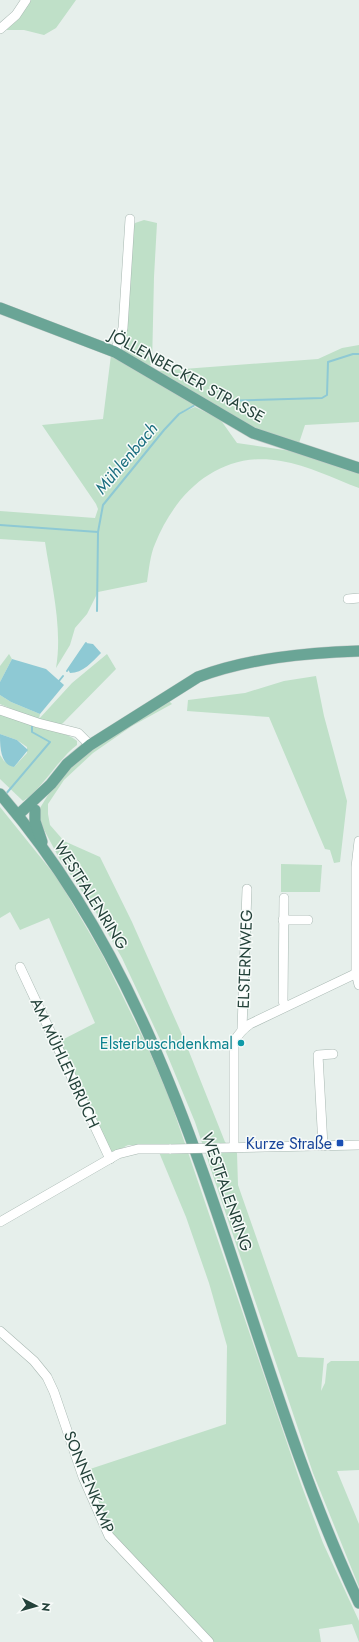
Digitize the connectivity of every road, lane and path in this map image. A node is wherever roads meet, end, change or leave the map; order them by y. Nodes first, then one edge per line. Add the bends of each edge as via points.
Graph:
1 (26, 0) edge
2 (0, 29) edge
3 (130, 219) dead end
4 (0, 308) edge
5 (115, 352) junction
6 (359, 468) edge
7 (359, 598) edge
8 (348, 599) dead end
9 (359, 651) edge
10 (0, 710) edge
11 (90, 745) junction
12 (51, 784) junction
13 (2, 797) edge
14 (35, 810) junction
15 (20, 818) junction
16 (359, 841) edge
17 (44, 848) junction
18 (247, 890) dead end
19 (284, 898) dead end
20 (283, 920) junction
21 (308, 920) dead end
22 (20, 967) dead end
23 (358, 972) edge
24 (359, 985) edge
25 (285, 1006) junction
26 (246, 1027) junction
27 (333, 1054) dead end
28 (359, 1144) edge
29 (322, 1146) junction
30 (234, 1147) junction
31 (110, 1159) junction
32 (0, 1222) edge
33 (0, 1331) edge
34 (359, 1603) edge
35 (209, 1642) edge

1 - 2 street via 16,15
3 - 5 street via 123,328
4 - 5 main road, JÖLLENBECKER STRASSE
5 - 6 main road, JÖLLENBECKER STRASSE via 253,433
7 - 8 street
9 - 11 main road via 260,660 216,671 182,686
10 - 11 street via 78,733
11 - 12 main road via 67,764
12 - 14 main road
12 - 15 main road
13 - 15 main road, WESTFALENRING
14 - 15 main road
14 - 17 main road via 35,821
15 - 17 main road, WESTFALENRING
16 - 23 street via 356,867
17 - 34 main road, WESTFALENRING via 82,904 113,960 172,1087 214,1201 318,1508
18 - 26 street, ELSTERNWEG
19 - 20 street
20 - 21 street
20 - 25 street
22 - 31 street, AM MÜHLENBRUCH
23 - 24 street
23 - 25 street
25 - 26 street
26 - 30 street via 234,1042
27 - 29 street via 318,1055
28 - 29 street
29 - 30 street
30 - 31 street, bridge via 126,1151
31 - 32 street
33 - 35 street, SONNENKAMP via 34,1361 47,1377 83,1477 109,1536

